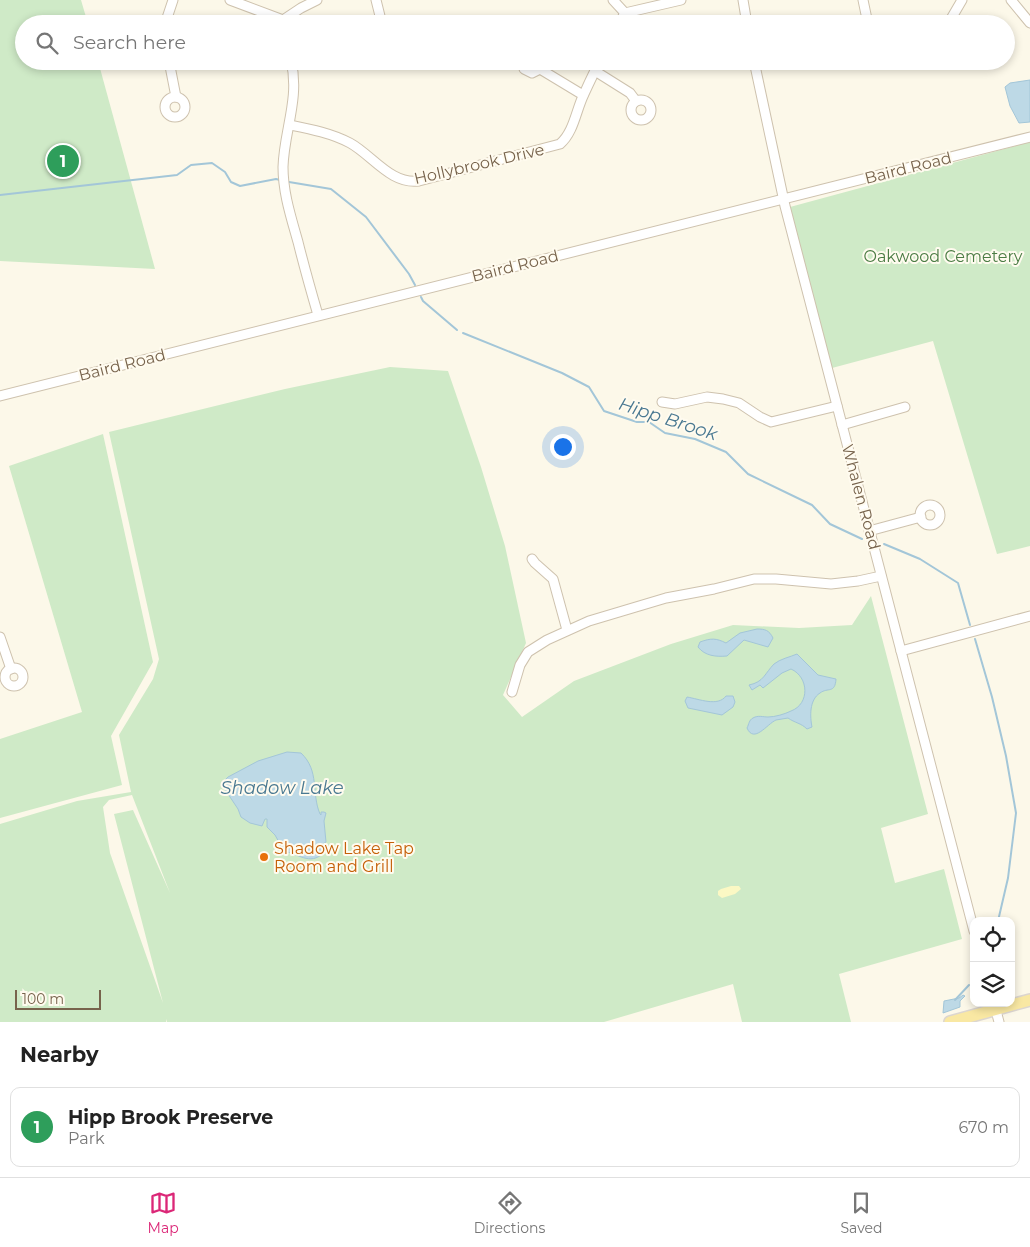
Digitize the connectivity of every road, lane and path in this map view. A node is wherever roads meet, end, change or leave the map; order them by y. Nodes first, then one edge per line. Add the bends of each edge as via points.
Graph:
1 (173, 0) edge
2 (230, 0) edge
3 (317, 0) edge
4 (376, 0) edge
5 (613, 0) edge
6 (681, 0) edge
7 (743, 0) edge
8 (863, 0) edge
9 (962, 0) edge
10 (1011, 0) edge
11 (625, 13) joint
12 (168, 15) edge
13 (266, 15) edge
14 (292, 15) edge
15 (380, 15) edge
16 (746, 15) edge
17 (866, 15) edge
18 (953, 15) edge
19 (1030, 23) edge
20 (171, 70) edge
21 (292, 70) edge
22 (525, 70) edge
23 (537, 70) edge
24 (548, 70) edge
25 (756, 70) edge
26 (595, 71) joint
27 (583, 95) junction
28 (176, 97) dead end
29 (636, 101) dead end
30 (290, 125) junction
31 (1030, 137) edge
32 (784, 200) junction
33 (318, 315) junction
34 (0, 396) edge
35 (662, 402) dead end
36 (837, 406) junction
37 (905, 407) dead end
38 (842, 425) junction
39 (921, 517) dead end
40 (869, 531) junction
41 (532, 559) dead end
42 (881, 576) junction
43 (1030, 616) edge
44 (567, 630) junction
45 (0, 637) edge
46 (901, 651) junction
47 (11, 669) dead end
48 (512, 692) dead end
49 (970, 917) edge
50 (1030, 1000) edge
51 (1015, 1003) edge
52 (992, 1007) edge
53 (995, 1007) edge
54 (950, 1022) edge
55 (999, 1022) edge

1 - 12 street
2 - 13 street
3 - 14 street
4 - 15 street
5 - 11 street
6 - 11 street
7 - 16 street
8 - 17 street
9 - 18 street
10 - 19 street
20 - 28 street
21 - 30 street via 294,90
22 - 23 street via 535,73
24 - 27 street
25 - 32 street, Whalen Road
26 - 27 street, Hollybrook Drive
26 - 29 street via 630,93
27 - 30 street, Hollybrook Drive via 571,129 560,144 412,182 394,176 348,142
30 - 33 street via 283,166 285,193
31 - 32 street, Baird Road
32 - 33 street, Baird Road
32 - 36 street, Whalen Road
33 - 34 street, Baird Road
35 - 36 street via 676,404 707,398 724,399 739,403 771,422
36 - 38 street, Whalen Road
37 - 38 street
38 - 40 street, Whalen Road
39 - 40 street
40 - 42 street, Whalen Road
41 - 44 street via 553,579
42 - 44 street via 831,584 754,579 666,598
42 - 46 street, Whalen Road
43 - 46 street
44 - 48 street via 538,645 525,656
45 - 47 street
46 - 49 street, Whalen Road
50 - 51 main road
52 - 54 main road
53 - 55 street

